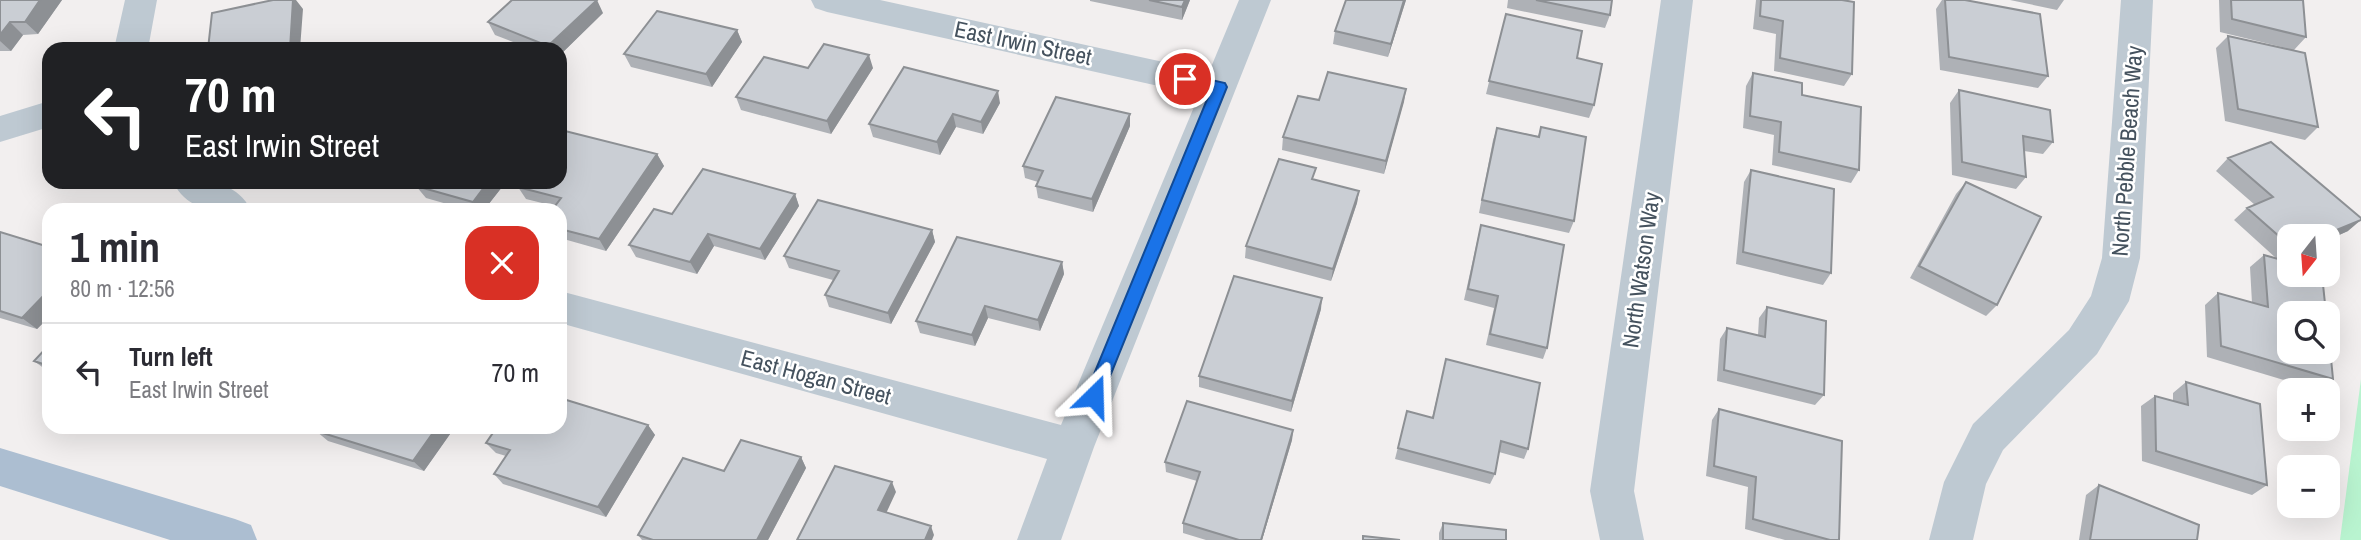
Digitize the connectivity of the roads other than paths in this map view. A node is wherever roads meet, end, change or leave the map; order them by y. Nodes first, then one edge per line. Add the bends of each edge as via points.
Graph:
1 (141, 0) edge
2 (827, 0) edge
3 (1255, 0) edge
4 (1677, 0) edge
5 (2137, 0) edge
6 (132, 42) edge
7 (1220, 87) junction
8 (42, 116) edge
9 (0, 129) edge
10 (201, 189) edge
11 (222, 203) edge
12 (567, 309) edge
13 (1073, 447) junction
14 (0, 467) edge
15 (235, 540) edge
16 (1039, 540) edge
17 (1622, 540) edge
18 (1951, 540) edge

1 - 6 street
2 - 7 street, East Irwin Street
3 - 7 street
4 - 17 street, North Watson Way via 1612,491
5 - 18 street, North Pebble Beach Way via 2121,258 2109,301 2083,342 1988,437 1965,482
7 - 13 street
8 - 9 street
10 - 11 street
12 - 13 street, East Hogan Street
13 - 16 street
14 - 15 main road

